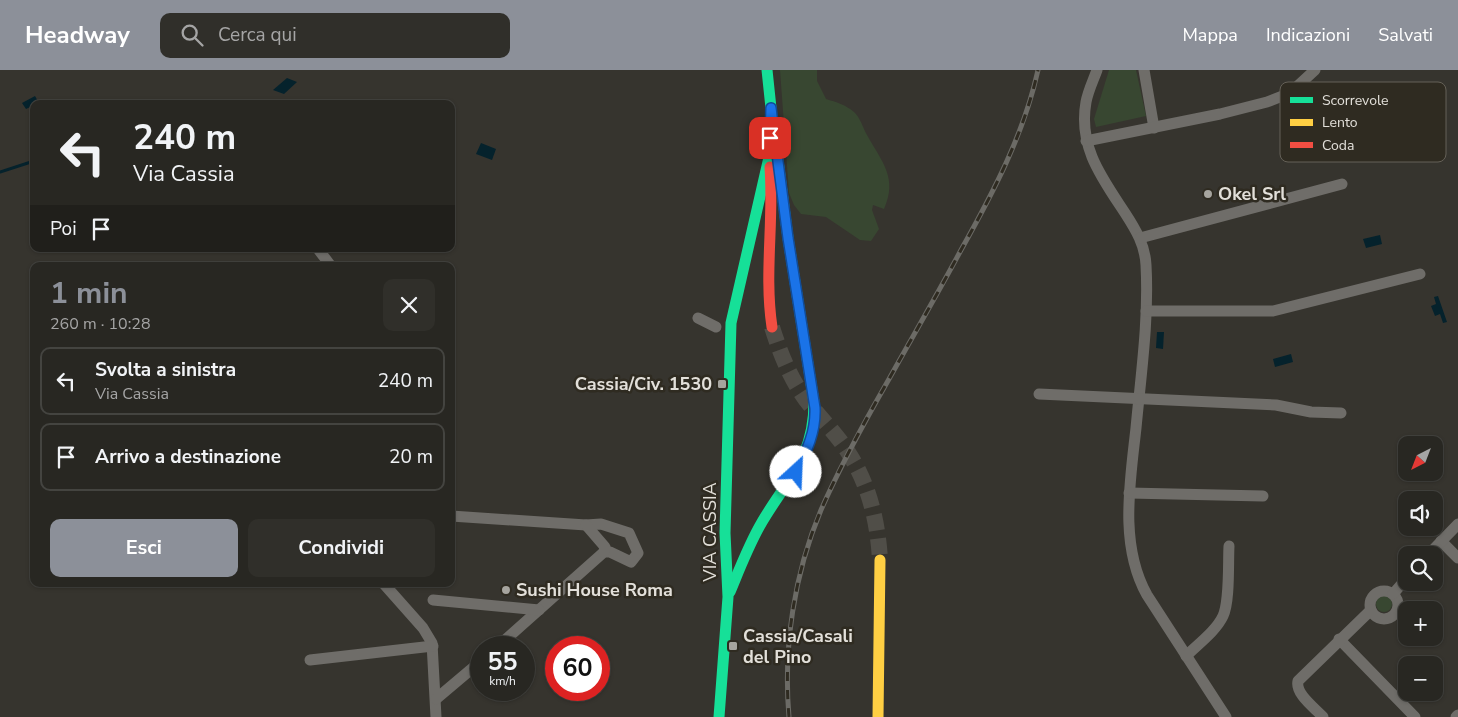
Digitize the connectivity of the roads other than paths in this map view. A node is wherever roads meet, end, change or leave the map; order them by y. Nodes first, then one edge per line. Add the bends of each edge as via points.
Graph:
1 (767, 70) edge
2 (1097, 70) edge
3 (1144, 70) edge
4 (1315, 70) edge
5 (1302, 82) edge
6 (1280, 97) edge
7 (771, 108) junction
8 (1154, 128) junction
9 (1086, 141) junction
10 (770, 153) junction
11 (1342, 184) dead end
12 (1140, 238) junction
13 (320, 252) edge
14 (328, 262) edge
15 (1420, 274) dead end
16 (1146, 311) junction
17 (698, 318) dead end
18 (716, 327) dead end
19 (772, 327) tunnel mouth
20 (1039, 394) dead end
21 (1139, 400) junction
22 (1341, 413) dead end
23 (1130, 493) junction
24 (1263, 496) dead end
25 (455, 516) edge
26 (1458, 524) edge
27 (586, 525) junction
28 (1441, 541) junction
29 (1229, 546) dead end
30 (1436, 546) edge
31 (604, 552) junction
32 (1458, 558) edge
33 (880, 560) tunnel mouth
34 (387, 587) edge
35 (1398, 588) edge
36 (1393, 594) junction
37 (728, 597) junction
38 (433, 600) dead end
39 (539, 610) junction
40 (1371, 610) junction
41 (510, 636) edge
42 (1339, 639) junction
43 (433, 646) junction
44 (1186, 656) junction
45 (310, 660) dead end
46 (470, 670) edge
47 (436, 699) junction
48 (436, 717) edge
49 (718, 717) edge
50 (878, 717) edge
51 (1226, 717) edge
52 (1323, 717) edge
53 (1415, 717) edge

1 - 7 main road
2 - 9 street via 1086,101
3 - 8 street
4 - 5 street
6 - 8 street
7 - 10 main road
7 - 37 main road via 815,422 804,457 755,534
8 - 9 street
9 - 12 street via 1100,175
10 - 19 main road via 767,289
10 - 37 main road, VIA CASSIA via 731,323 725,533
11 - 12 street
12 - 16 street via 1146,264
13 - 14 street
15 - 16 street via 1273,311
16 - 21 street
17 - 18 street
20 - 21 street
21 - 22 street via 1276,405 1311,412
21 - 23 street
23 - 24 street
23 - 44 street via 1130,543 1135,569 1146,595
25 - 27 street
26 - 28 street
27 - 31 street via 605,547
27 - 31 street via 601,524 629,533 638,553 631,562
28 - 30 street
28 - 32 street
29 - 44 street via 1224,614
31 - 39 street
33 - 50 main road
34 - 43 street via 423,628
35 - 36 street
36 - 40 street via 1384,590 1375,593 1370,601
36 - 40 street via 1398,602 1394,614 1386,619 1377,617
37 - 49 main road, VIA CASSIA
38 - 39 street
39 - 41 street
40 - 42 street
42 - 52 street via 1297,683 1299,691
42 - 53 street
43 - 45 street
43 - 47 street
44 - 51 street
46 - 47 street
47 - 48 street

